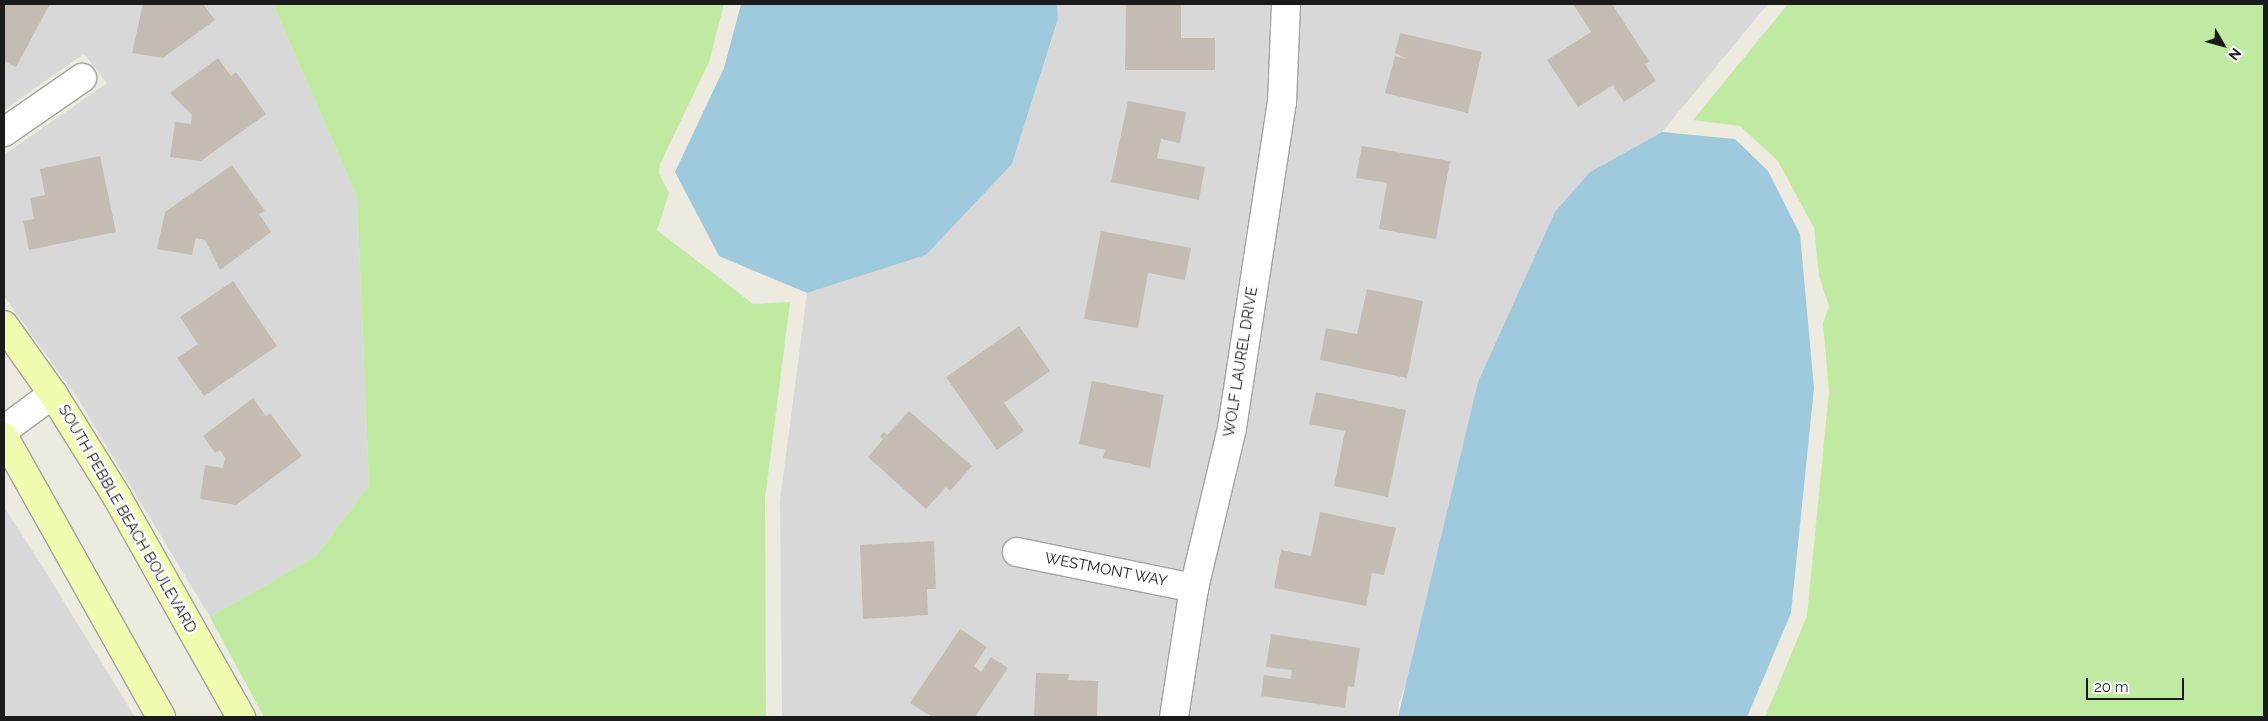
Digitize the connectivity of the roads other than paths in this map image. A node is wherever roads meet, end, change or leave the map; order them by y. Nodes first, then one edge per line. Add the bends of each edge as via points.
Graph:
1 (1286, 4) edge
2 (82, 78) dead end
3 (4, 132) edge
4 (4, 325) edge
5 (53, 394) junction
6 (4, 430) edge
7 (4, 437) edge
8 (1017, 552) dead end
9 (1194, 588) junction
10 (161, 717) edge
11 (241, 717) edge
12 (1174, 717) edge

1 - 9 street, WOLF LAUREL DRIVE via 1282,103 1232,428
2 - 3 street
4 - 5 street, SOUTH PEBBLE BEACH BOULEVARD
5 - 6 street
5 - 11 street, SOUTH PEBBLE BEACH BOULEVARD via 117,497
7 - 10 street
8 - 9 street, WESTMONT WAY
9 - 12 street, WOLF LAUREL DRIVE

